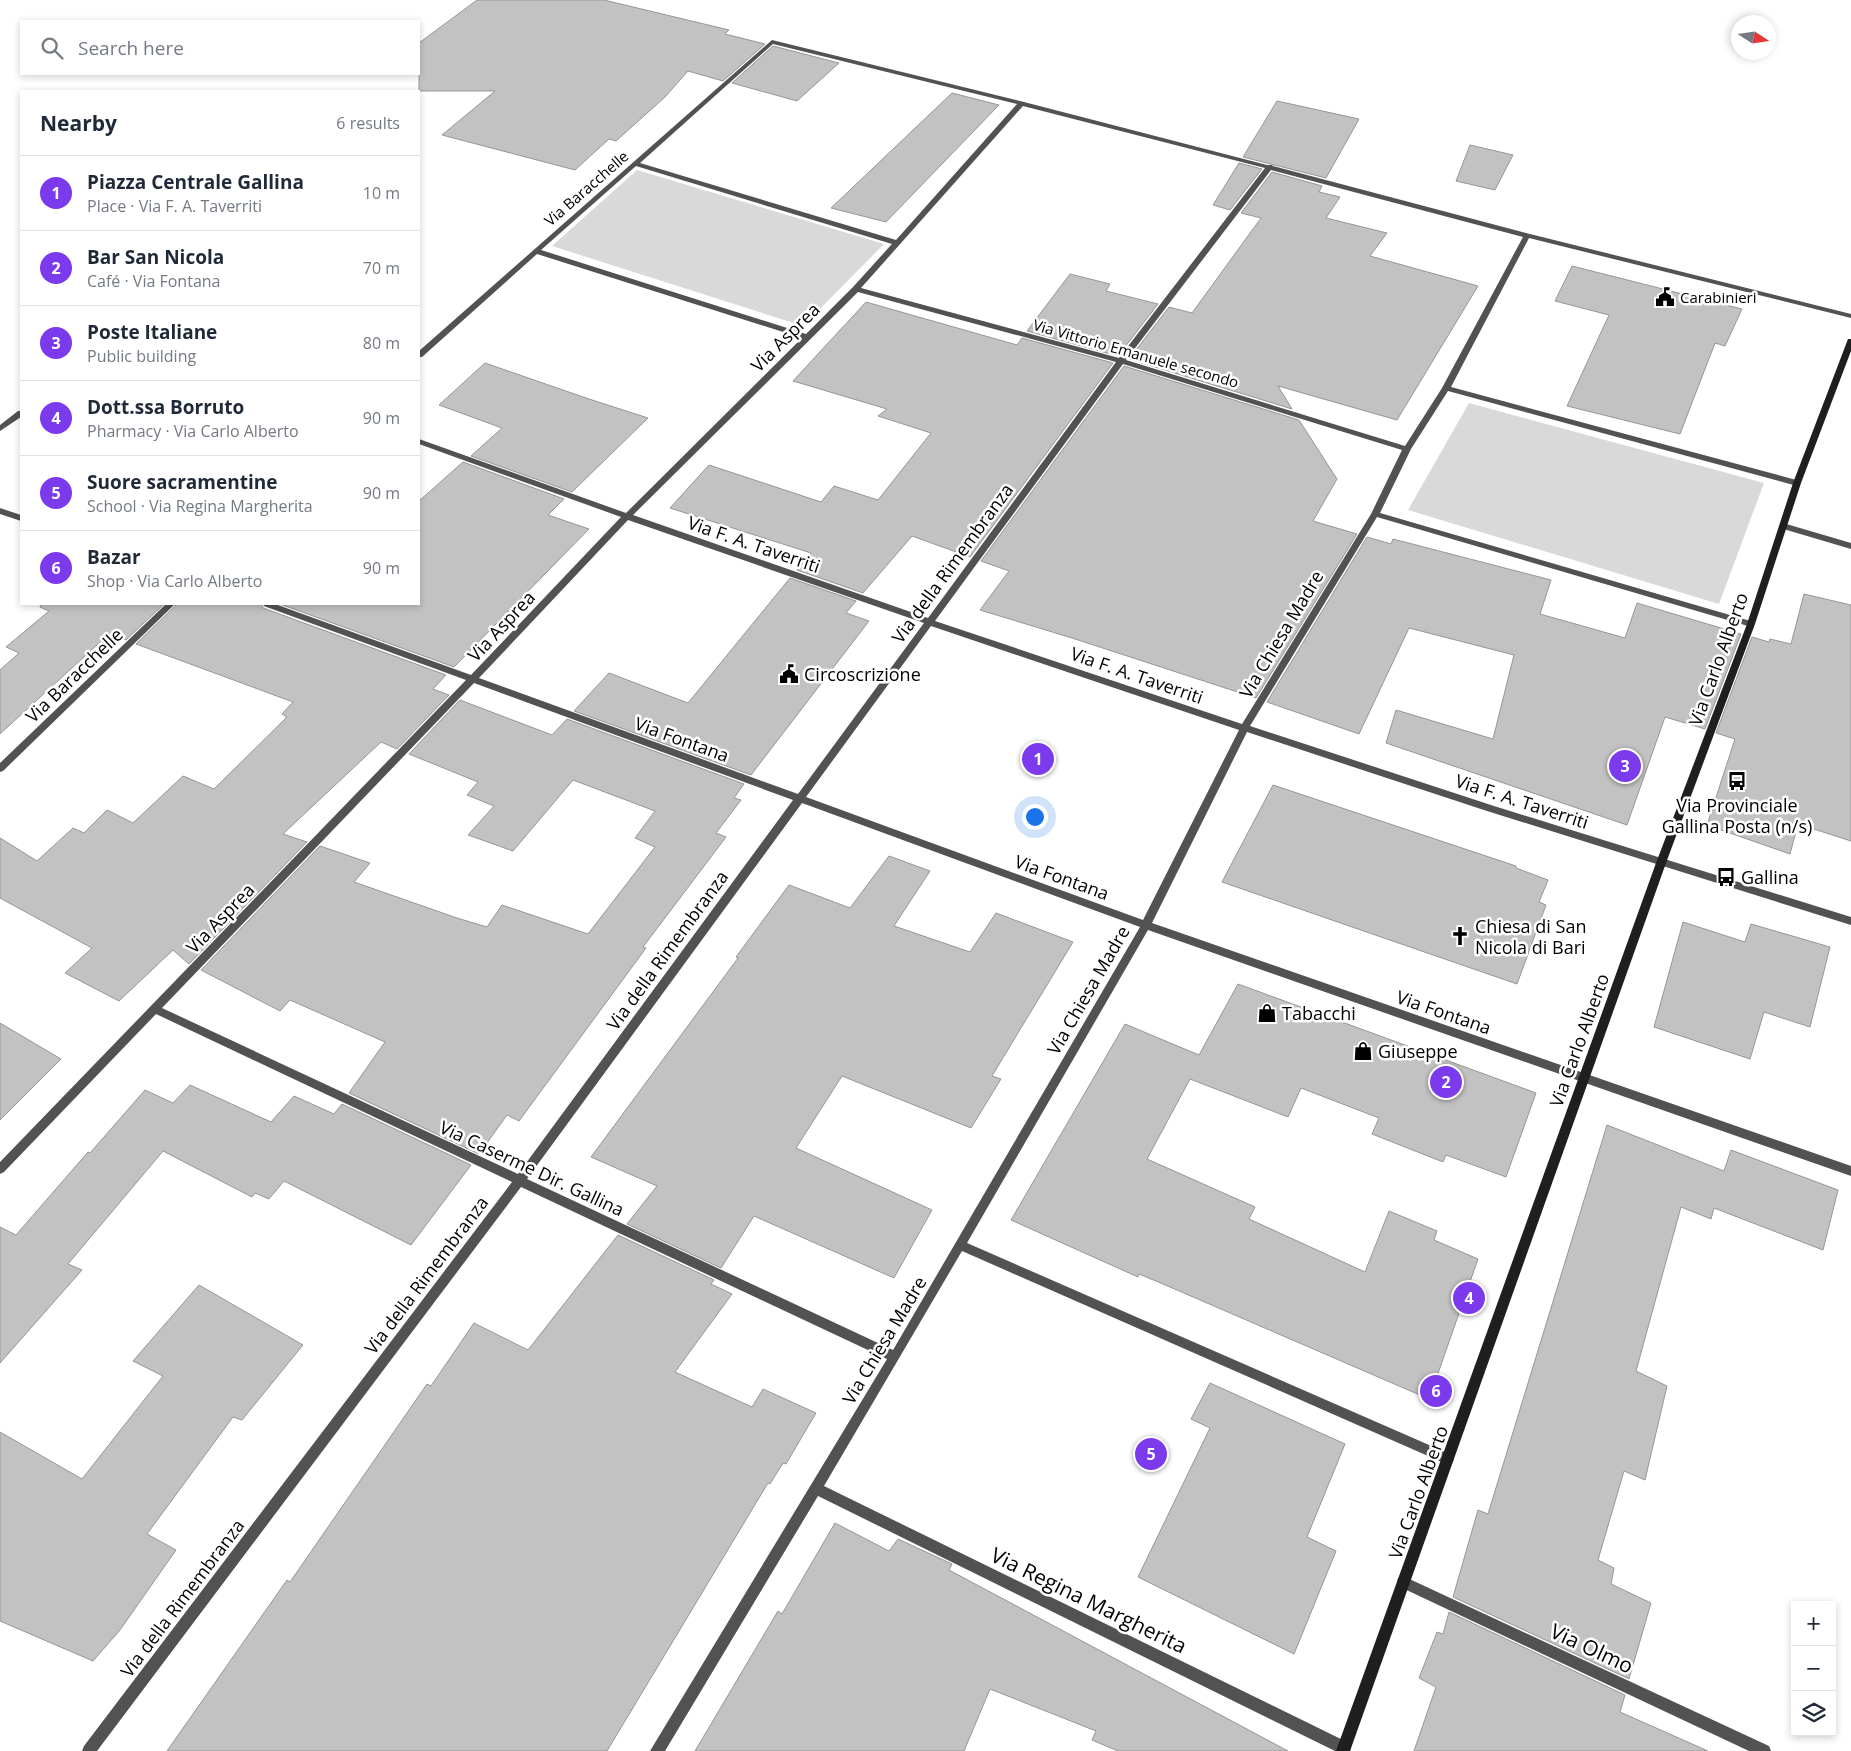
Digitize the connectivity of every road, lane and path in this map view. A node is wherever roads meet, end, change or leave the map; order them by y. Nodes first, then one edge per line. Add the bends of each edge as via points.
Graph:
1 (1022, 103) junction
2 (635, 164) junction
3 (1270, 166) junction
4 (1528, 235) junction
5 (897, 243) junction
6 (536, 251) junction
7 (856, 289) junction
8 (1851, 316) edge
9 (808, 337) junction
10 (1851, 341) edge
11 (420, 354) edge
12 (1120, 361) junction
13 (1446, 388) junction
14 (20, 414) edge
15 (0, 429) edge
16 (420, 442) edge
17 (1407, 449) junction
18 (1797, 483) junction
19 (0, 511) edge
20 (1375, 514) junction
21 (626, 517) junction
22 (20, 518) edge
23 (1782, 526) junction
24 (1851, 546) edge
25 (170, 605) edge
26 (269, 605) edge
27 (931, 622) junction
28 (1750, 624) junction
29 (473, 679) junction
30 (1244, 728) junction
31 (0, 769) edge
32 (800, 800) junction
33 (1661, 863) junction
34 (1851, 921) edge
35 (1146, 925) junction
36 (155, 1009) junction
37 (1584, 1078) junction
38 (0, 1169) edge
39 (1851, 1171) edge
40 (519, 1181) junction
41 (960, 1245) junction
42 (896, 1357) junction
43 (1448, 1459) junction
44 (816, 1488) junction
45 (1403, 1582) junction
46 (1344, 1750) edge
47 (89, 1751) edge
48 (657, 1751) edge
49 (1764, 1751) edge

1 - 2 street, Via Baracchelle via 772,42
1 - 3 street
1 - 5 street, Via Asprea
2 - 5 street
2 - 6 street, Via Baracchelle
3 - 4 street
3 - 12 street, Via della Rimembranza
4 - 8 street
4 - 13 street, Via Chiesa Madre
5 - 7 street, Via Asprea
6 - 9 street
6 - 11 street, Via Baracchelle
7 - 9 street, Via Asprea
7 - 12 street, Via Vittorio Emanuele secondo
9 - 21 street, Via Asprea
10 - 18 street, Via Carlo Alberto
12 - 17 street, Via Vittorio Emanuele secondo
12 - 27 street, Via della Rimembranza
13 - 17 street, Via Chiesa Madre
13 - 18 street
14 - 15 street
16 - 21 street, Via F. A. Taverriti
17 - 20 street, Via Chiesa Madre
18 - 23 street, Via Carlo Alberto
19 - 22 street
20 - 28 street
20 - 30 street, Via Chiesa Madre
21 - 27 street, Via F. A. Taverriti
21 - 29 street, Via Asprea
23 - 24 street
23 - 28 street, Via Carlo Alberto
25 - 31 street, Via Baracchelle
26 - 29 street, Via Fontana
27 - 30 street, Via F. A. Taverriti
27 - 32 street, Via della Rimembranza
28 - 33 street, Via Carlo Alberto
29 - 32 street, Via Fontana
29 - 36 street, Via Asprea
30 - 33 street, Via F. A. Taverriti
30 - 35 street, Via Chiesa Madre
32 - 35 street, Via Fontana
32 - 40 street, Via della Rimembranza
33 - 34 street, Via F. A. Taverriti
33 - 37 street, Via Carlo Alberto
35 - 37 street, Via Fontana
35 - 41 street, Via Chiesa Madre
36 - 38 street, Via Asprea
36 - 40 street, Via Caserme Dir. Gallina
37 - 39 street, Via Fontana
37 - 43 street, Via Carlo Alberto
40 - 42 street, Via Caserme Dir. Gallina
40 - 47 street, Via della Rimembranza
41 - 42 street, Via Chiesa Madre
41 - 43 street
42 - 44 street, Via Chiesa Madre
43 - 45 street, Via Carlo Alberto
44 - 46 street, Via Regina Margherita
44 - 48 street, Via Chiesa Madre
45 - 46 street, Via Carlo Alberto
45 - 49 street, Via Olmo

